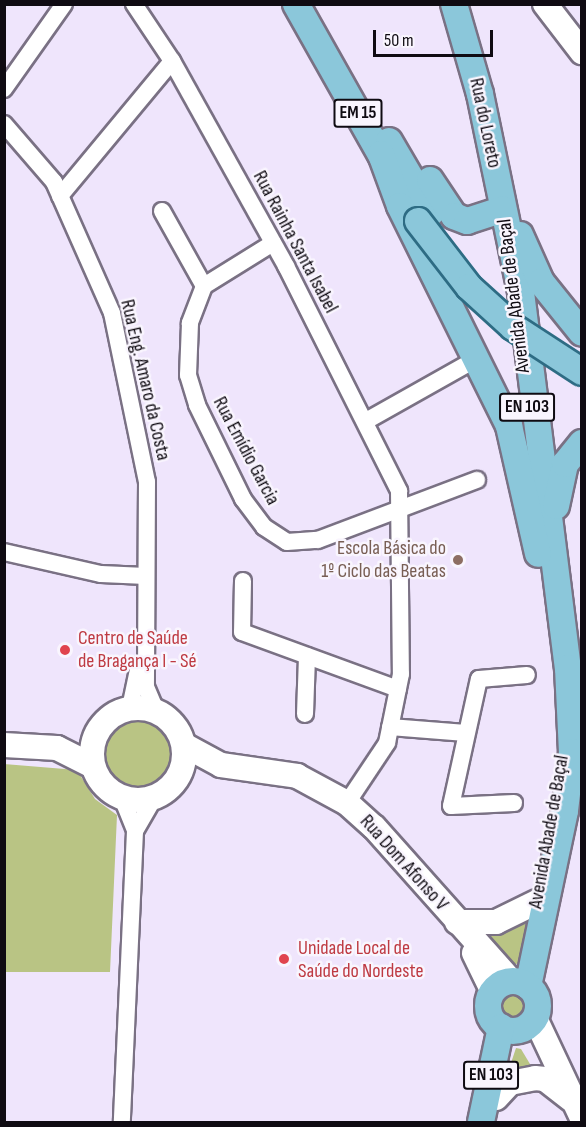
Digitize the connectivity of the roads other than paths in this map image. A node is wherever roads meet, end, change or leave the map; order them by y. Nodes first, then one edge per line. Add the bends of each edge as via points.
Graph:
1 (64, 4) edge
2 (134, 4) edge
3 (296, 4) edge
4 (311, 4) edge
5 (454, 4) edge
6 (545, 4) edge
7 (582, 52) edge
8 (172, 62) junction
9 (4, 89) edge
10 (4, 124) edge
11 (380, 126) junction
12 (381, 154) junction
13 (60, 196) junction
14 (503, 209) junction
15 (162, 211) dead end
16 (425, 217) junction
17 (273, 243) junction
18 (204, 286) junction
19 (582, 333) edge
20 (582, 354) edge
21 (478, 358) junction
22 (582, 372) edge
23 (366, 421) junction
24 (582, 442) edge
25 (477, 480) dead end
26 (400, 508) junction
27 (4, 552) edge
28 (554, 563) junction
29 (146, 576) junction
30 (243, 581) dead end
31 (552, 606) junction
32 (145, 638) junction
33 (306, 656) junction
34 (527, 675) dead end
35 (398, 689) junction
36 (130, 708) junction
37 (156, 711) junction
38 (305, 714) dead end
39 (390, 727) junction
40 (96, 733) junction
41 (466, 733) junction
42 (4, 745) edge
43 (184, 745) junction
44 (57, 748) junction
45 (221, 765) junction
46 (93, 766) junction
47 (176, 780) junction
48 (155, 797) junction
49 (122, 798) junction
50 (347, 803) junction
51 (514, 803) dead end
52 (135, 831) junction
53 (537, 902) junction
54 (457, 922) junction
55 (511, 985) junction
56 (517, 1026) junction
57 (577, 1109) edge
58 (494, 1110) edge
59 (122, 1122) edge
60 (481, 1122) edge

1 - 9 street
2 - 8 street, Rua Rainha Santa Isabel
3 - 12 main road, EM 15
4 - 11 main road, EM 15
5 - 14 main road, Rua do Loreto / EN 103 via 480,94
6 - 7 street
8 - 13 street
8 - 17 street, Rua Rainha Santa Isabel
10 - 13 street, Rua Eng. Amaro da Costa via 54,182
11 - 14 main road via 407,141 454,216 467,221
11 - 16 main road, EM 15
12 - 16 main road, EM 15
12 - 21 main road via 400,206
13 - 29 street, Rua Eng. Amaro da Costa via 112,313 147,483
14 - 19 main road via 514,220 541,282
14 - 28 main road, Avenida Abade de Baçal / EN 103 via 537,400
14 - 31 main road, Avenida Abade de Baçal / EN 103 via 510,292
15 - 18 street
16 - 20 main road, EM 15 via 525,317
16 - 22 main road, EM 15, bridge via 469,287 521,333
17 - 18 street
17 - 23 street, Rua Rainha Santa Isabel
18 - 26 street, Rua Emídio Garcia via 190,323 188,375 197,405 243,499 264,527 287,542 318,540
21 - 23 street
21 - 31 main road via 509,426
23 - 26 street, Rua Rainha Santa Isabel via 394,476
24 - 28 main road via 565,464 559,482
25 - 26 street, Rua Emídio Garcia
26 - 35 street, Rua Rainha Santa Isabel
27 - 29 street via 101,574
28 - 55 main road, Avenida Abade de Baçal / EN 103 via 572,752 565,811
29 - 32 street, Rua Eng. Amaro da Costa
30 - 33 street via 242,632
31 - 53 main road, Avenida Abade de Baçal / EN 103 via 564,751
32 - 36 street, Rua Eng. Amaro da Costa
32 - 37 street, Rua Eng. Amaro da Costa via 146,687
33 - 35 street
33 - 38 street
34 - 41 street via 479,679
35 - 39 street, Rua Rainha Santa Isabel
36 - 37 street
36 - 40 street via 105,721
37 - 43 street via 174,724
39 - 41 street
39 - 50 street, Rua Rainha Santa Isabel via 387,743
40 - 44 street
40 - 46 street
41 - 51 street via 451,806
42 - 44 street
43 - 45 street, Rua Dom Afonso V
43 - 47 street via 182,769
44 - 46 street
45 - 47 street via 202,768
45 - 50 street, Rua Dom Afonso V via 297,776
46 - 49 street via 104,786
47 - 48 street
48 - 49 street
48 - 52 street
49 - 52 street
50 - 54 street, Rua Dom Afonso V via 374,827
52 - 59 street
53 - 54 street via 496,922
53 - 55 main road, Avenida Abade de Baçal / EN 103 via 523,969
54 - 55 street, Rua Dom Afonso V
55 - 56 main road, Avenida Abade de Baçal / EN 103 via 538,1004
55 - 56 main road, Avenida Abade de Baçal / EN 103 via 490,1015
56 - 57 street
56 - 58 main road, Avenida Abade de Baçal / EN 103
56 - 60 main road, Avenida Abade de Baçal / EN 103
57 - 58 street via 545,1079 535,1078 510,1083

